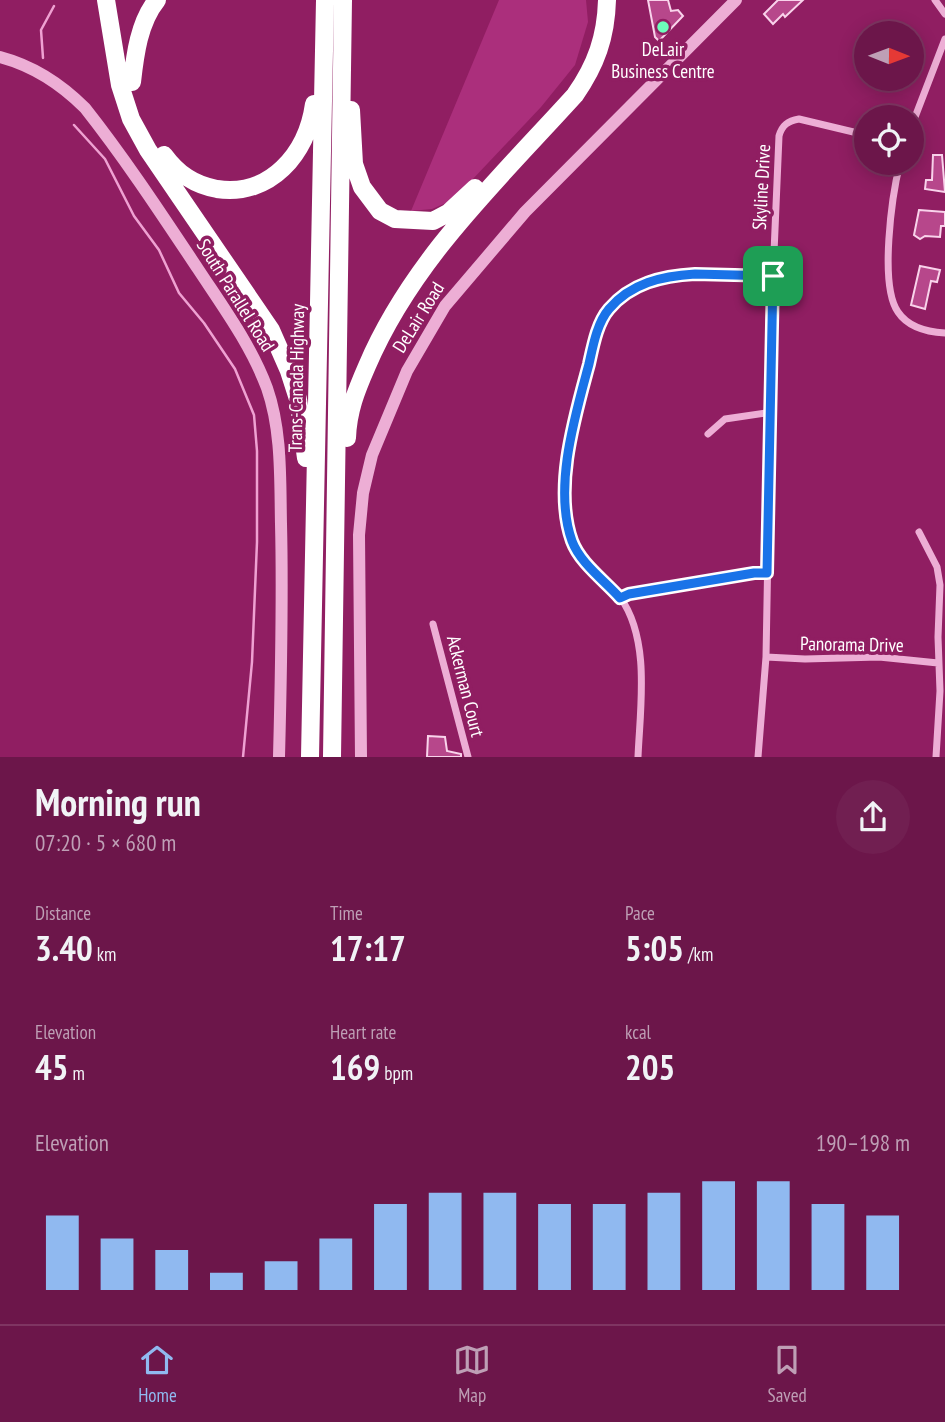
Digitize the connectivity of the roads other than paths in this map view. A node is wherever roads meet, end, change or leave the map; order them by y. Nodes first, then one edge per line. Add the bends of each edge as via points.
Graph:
1 (99, 0) edge
2 (106, 0) edge
3 (117, 0) edge
4 (157, 0) edge
5 (324, 0) edge
6 (343, 0) edge
7 (594, 0) edge
8 (607, 0) edge
9 (736, 0) edge
10 (935, 0) edge
11 (945, 14) edge
12 (110, 25) junction
13 (945, 39) edge
14 (0, 57) edge
15 (341, 57) junction
16 (132, 82) junction
17 (920, 105) edge
18 (854, 132) edge
19 (898, 175) edge
20 (773, 276) junction
21 (945, 333) edge
22 (772, 412) junction
23 (708, 434) dead end
24 (919, 532) dead end
25 (767, 573) junction
26 (312, 580) junction
27 (333, 595) junction
28 (620, 598) junction
29 (433, 624) dead end
30 (765, 657) junction
31 (938, 663) junction
32 (279, 757) edge
33 (310, 757) edge
34 (332, 757) edge
35 (361, 757) edge
36 (468, 757) edge
37 (638, 757) edge
38 (758, 757) edge
39 (936, 757) edge

1 - 12 highway
2 - 12 highway
3 - 16 highway
4 - 16 highway via 141,32
5 - 16 highway via 308,132 279,173 256,187 231,191 203,186 176,171 142,116
5 - 26 highway, Trans-Canada Highway
6 - 15 highway, Trans-Canada Highway
7 - 15 highway via 593,37 571,82 462,202 433,221 387,215 362,187 354,164 350,95
8 - 27 highway via 607,24 596,62 584,82 446,236 395,307 377,342 348,416 346,491
9 - 35 street, DeLair Road via 525,212 445,306 407,370 372,455 363,493 359,535
10 - 11 street
12 - 26 highway via 120,85 132,121 271,330 289,371 304,441
13 - 17 street
14 - 32 street, South Parallel Road via 43,74 86,108 227,313 267,389 277,428 280,476
15 - 27 highway, Trans-Canada Highway
18 - 20 street, Skyline Drive via 799,118 782,128
19 - 21 street via 889,249 891,297 907,323
20 - 22 street, Skyline Drive
20 - 28 street via 671,276 643,283 607,311 575,413 566,507 573,544
22 - 23 street via 725,419
22 - 25 street, Skyline Drive
24 - 31 street via 937,567 940,585
25 - 28 street
25 - 30 street, Skyline Drive
26 - 33 highway, Trans-Canada Highway
27 - 34 highway, Trans-Canada Highway
28 - 37 street via 636,637 642,669
29 - 36 street, Ackerman Court
30 - 31 street, Panorama Drive via 879,657
30 - 38 street, Skyline Drive
31 - 39 street

